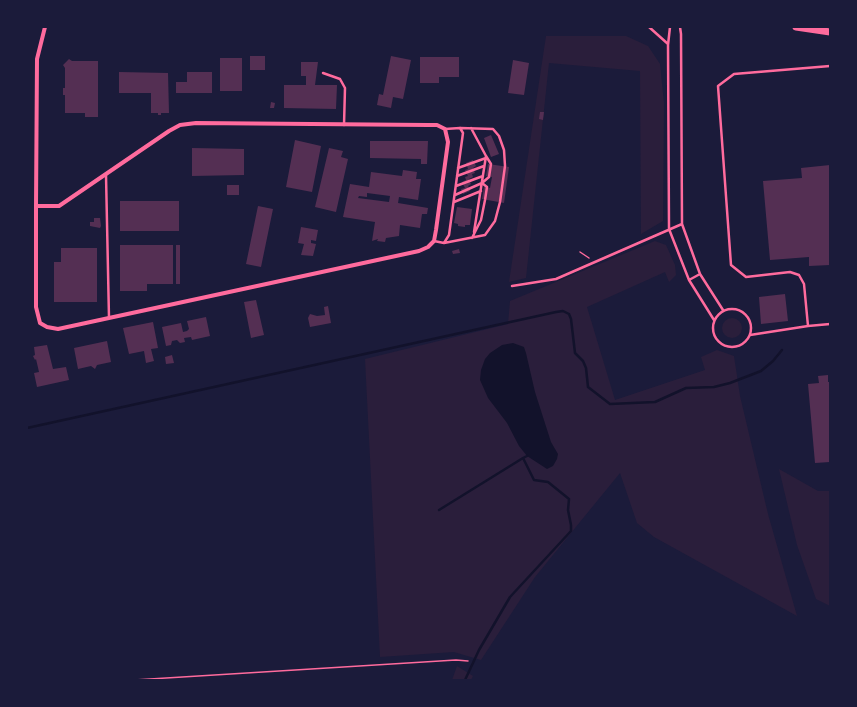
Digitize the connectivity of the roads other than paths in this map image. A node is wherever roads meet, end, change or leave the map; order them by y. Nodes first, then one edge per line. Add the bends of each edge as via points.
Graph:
1 (45, 27) edge
2 (649, 27) edge
3 (670, 27) edge
4 (680, 27) edge
5 (796, 27) edge
6 (830, 32) edge
7 (668, 45) junction
8 (830, 66) edge
9 (323, 73) dead end
10 (344, 125) junction
11 (460, 128) junction
12 (471, 128) junction
13 (445, 129) junction
14 (486, 157) junction
15 (484, 166) junction
16 (458, 168) junction
17 (106, 175) junction
18 (457, 176) junction
19 (483, 176) junction
20 (482, 183) junction
21 (456, 186) junction
22 (481, 191) junction
23 (455, 195) junction
24 (454, 202) junction
25 (36, 206) junction
26 (682, 224) junction
27 (669, 229) junction
28 (474, 232) junction
29 (472, 238) junction
30 (434, 241) junction
31 (444, 243) junction
32 (700, 274) junction
33 (689, 280) junction
34 (512, 286) dead end
35 (723, 310) junction
36 (108, 318) junction
37 (714, 320) junction
38 (830, 324) edge
39 (808, 326) junction
40 (750, 335) junction

1 - 25 street via 37,59
2 - 7 lane
3 - 7 lane
4 - 26 lane
5 - 6 main road
7 - 27 lane
8 - 39 lane via 734,74 718,86 731,265 746,277 790,272 799,275 804,284
9 - 10 lane via 340,79 345,88
10 - 13 street via 428,125
10 - 17 street via 180,125
11 - 12 lane
11 - 13 lane
11 - 16 lane via 463,133
12 - 14 lane
12 - 29 lane via 493,129 499,136 504,150 505,166 495,221 485,235
13 - 30 street via 448,142
14 - 15 lane
14 - 16 lane
14 - 20 lane via 490,164 489,177
15 - 18 lane
15 - 19 lane
16 - 18 lane
17 - 25 street via 59,206
17 - 36 lane
18 - 21 lane
19 - 20 lane
19 - 21 lane
20 - 22 lane
20 - 23 lane
20 - 28 lane via 487,187 485,200 481,220
21 - 23 lane
22 - 24 lane
22 - 28 lane
23 - 24 lane
24 - 31 lane via 449,235
25 - 36 street via 36,307 40,323 58,329
26 - 27 lane
26 - 32 lane
27 - 33 lane
27 - 34 lane via 556,279
28 - 29 lane
29 - 31 lane
30 - 31 lane
30 - 36 street via 428,248 419,251
32 - 33 lane
32 - 35 lane
33 - 37 lane
35 - 37 lane
35 - 40 lane via 734,309 745,314 750,323
37 - 40 lane via 713,333 716,340 724,346 739,346
38 - 39 lane
39 - 40 lane

